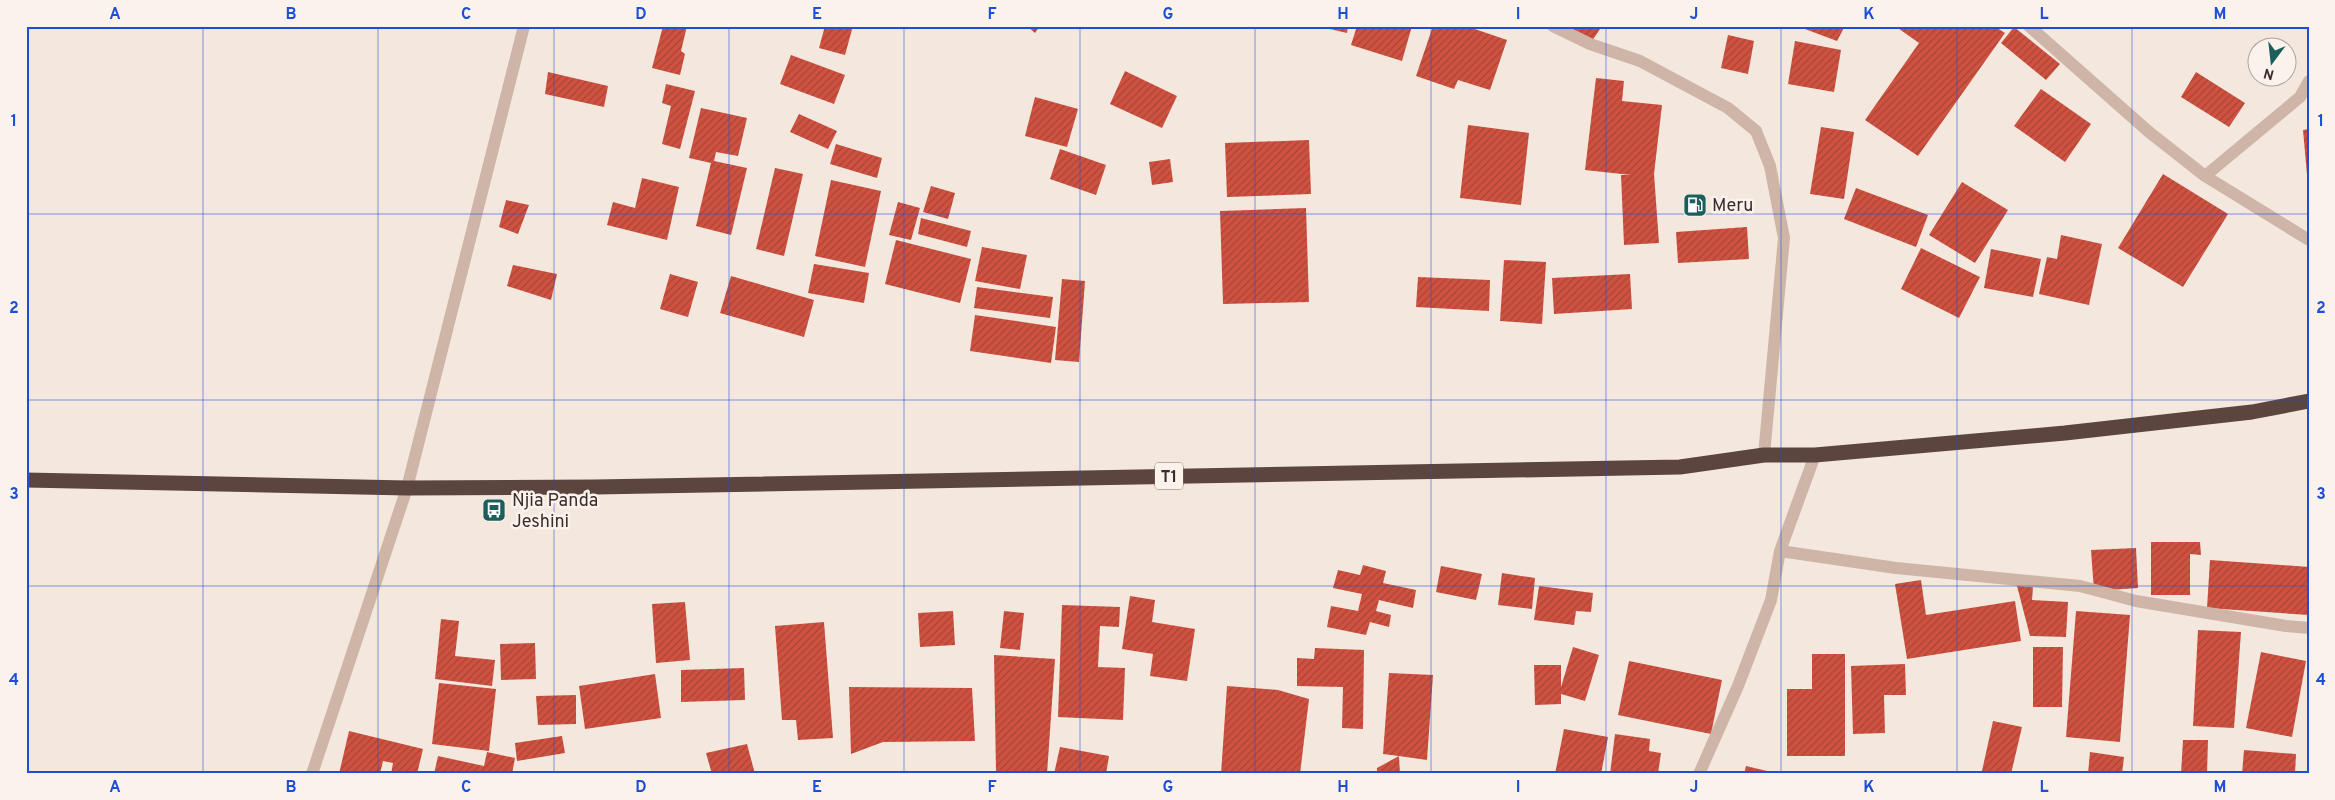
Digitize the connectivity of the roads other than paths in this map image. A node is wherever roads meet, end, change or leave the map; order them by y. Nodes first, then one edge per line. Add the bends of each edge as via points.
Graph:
1 (524, 26) edge
2 (1553, 26) edge
3 (2029, 26) edge
4 (2309, 81) edge
5 (2205, 176) junction
6 (2309, 240) edge
7 (2309, 401) edge
8 (1815, 455) junction
9 (1764, 456) junction
10 (26, 480) edge
11 (407, 488) junction
12 (1780, 551) junction
13 (2309, 628) edge
14 (312, 774) edge
15 (1699, 774) edge

1 - 11 street
2 - 9 street via 1590,44 1640,61 1728,108 1756,131 1770,166 1784,238
3 - 5 street via 2149,132
4 - 5 street via 2300,97
5 - 6 street
7 - 8 highway, T1 via 2252,412 2075,432
8 - 9 highway, T1
8 - 12 street
9 - 11 highway, T1 via 1680,467
10 - 11 highway, T1
11 - 14 street
12 - 13 street via 1896,568 2080,586 2136,600
12 - 15 street via 1771,600

